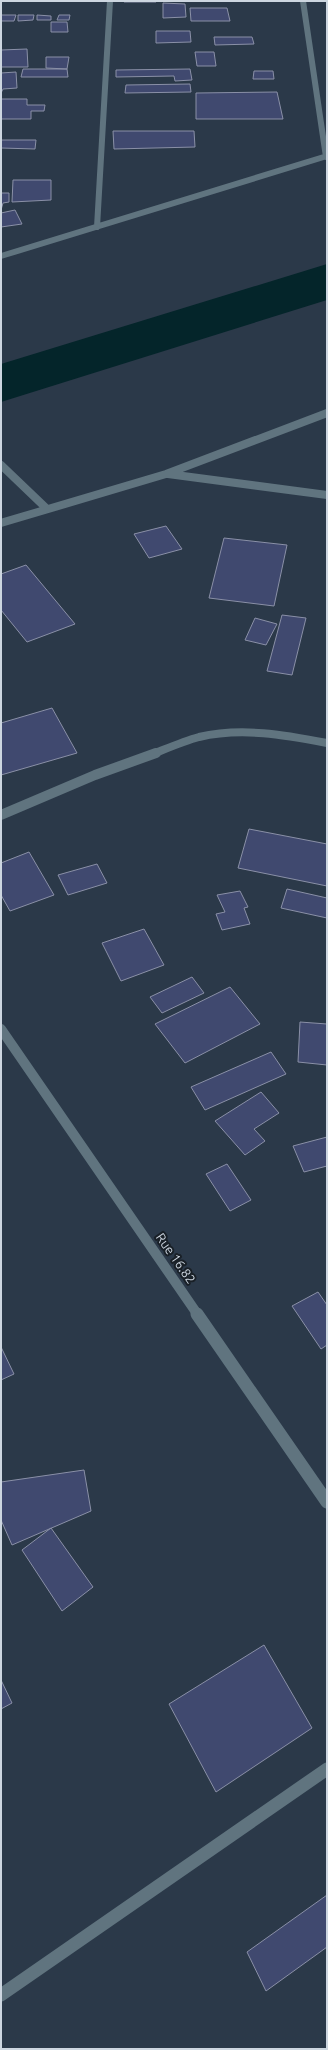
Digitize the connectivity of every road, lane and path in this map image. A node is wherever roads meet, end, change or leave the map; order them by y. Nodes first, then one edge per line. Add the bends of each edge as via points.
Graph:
1 (110, 1) edge
2 (303, 1) edge
3 (326, 156) edge
4 (97, 227) junction
5 (1, 256) edge
6 (327, 413) edge
7 (1, 466) edge
8 (166, 474) junction
9 (327, 495) edge
10 (47, 509) junction
11 (1, 523) edge
12 (327, 743) edge
13 (1, 815) edge
14 (1, 1029) edge
15 (327, 1502) edge
16 (327, 1769) edge
17 (1, 1995) edge

1 - 4 street
2 - 3 street
3 - 4 street
4 - 5 street
6 - 8 street
7 - 10 street
8 - 9 street
8 - 10 street
10 - 11 street
12 - 13 street via 263,733 232,732 199,737 95,775
14 - 15 street, Rue 16.82
16 - 17 street

